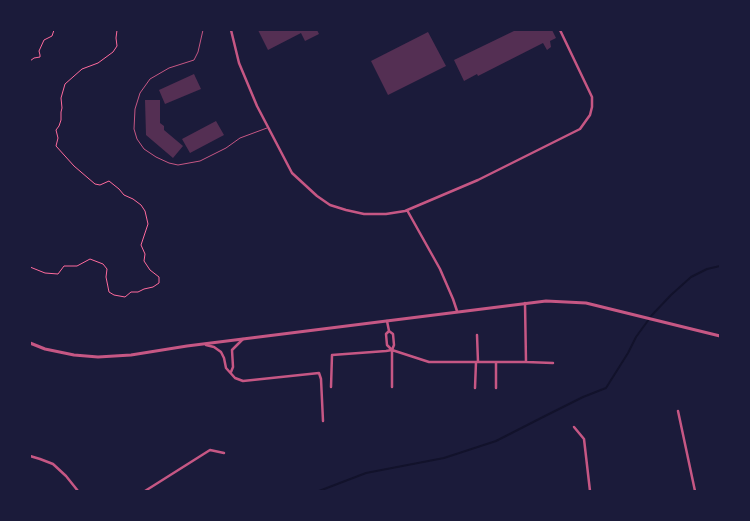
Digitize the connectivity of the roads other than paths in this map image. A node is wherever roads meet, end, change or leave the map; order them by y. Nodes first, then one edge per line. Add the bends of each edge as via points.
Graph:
1 (203, 30) edge
2 (231, 30) edge
3 (560, 30) edge
4 (268, 128) junction
5 (407, 210) junction
6 (526, 303) junction
7 (457, 311) junction
8 (387, 320) junction
9 (389, 330) junction
10 (477, 335) dead end
11 (720, 336) edge
12 (243, 338) junction
13 (30, 343) edge
14 (202, 344) junction
15 (392, 350) junction
16 (477, 362) junction
17 (496, 362) junction
18 (526, 362) junction
19 (553, 363) dead end
20 (231, 372) junction
21 (331, 387) dead end
22 (392, 387) dead end
23 (475, 388) dead end
24 (496, 388) dead end
25 (678, 410) dead end
26 (323, 421) dead end
27 (574, 427) dead end
28 (224, 453) dead end
29 (30, 456) edge
30 (78, 491) edge
31 (145, 491) edge
32 (590, 491) edge
33 (695, 491) edge

1 - 4 lane via 194,60 169,68 150,79 140,93 135,109 137,139 156,157 178,165 200,162 240,138
2 - 4 street via 239,63
3 - 5 street via 592,98 586,122 482,178
4 - 5 street via 292,172 330,205 364,214
5 - 7 street via 440,268
6 - 7 street
6 - 11 street via 586,303
6 - 18 street
7 - 8 street
8 - 9 street
8 - 12 street
9 - 15 street via 393,334
9 - 15 street via 387,345
10 - 16 street
12 - 14 street
12 - 20 street via 232,350
13 - 14 street via 74,355 98,357
14 - 20 street via 221,352 226,368
15 - 16 street via 429,362
15 - 21 street via 332,355
15 - 22 street
16 - 17 street
16 - 23 street
17 - 18 street
17 - 24 street
18 - 19 street
20 - 26 street via 243,381 319,373
25 - 33 street
27 - 32 street via 584,438
28 - 31 street via 210,450
29 - 30 street via 53,464

